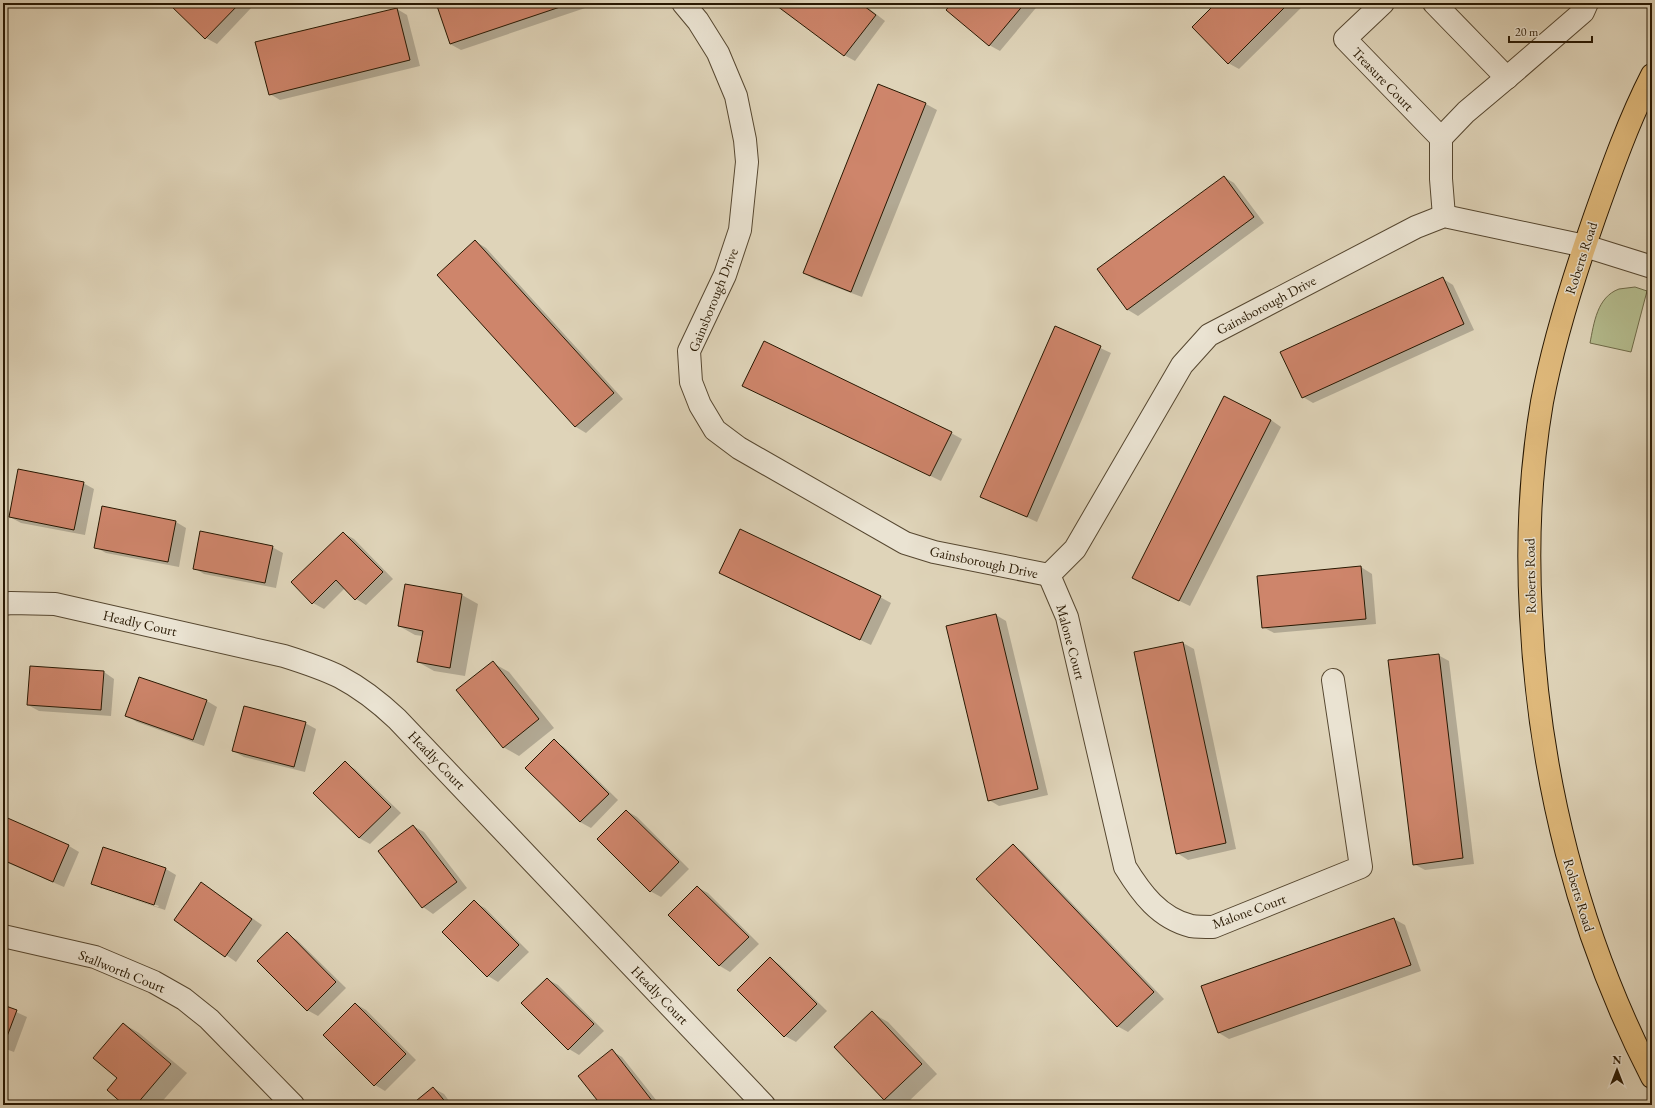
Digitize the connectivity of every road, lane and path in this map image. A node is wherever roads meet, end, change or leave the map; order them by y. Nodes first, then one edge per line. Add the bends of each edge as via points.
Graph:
1 (684, 3) edge
2 (1383, 3) edge
3 (1434, 3) edge
4 (1587, 3) edge
5 (1652, 75) edge
6 (1507, 78) junction
7 (1441, 138) junction
8 (1444, 216) junction
9 (1585, 246) junction
10 (1652, 267) edge
11 (1049, 575) junction
12 (3, 604) edge
13 (1333, 680) dead end
14 (3, 936) edge
15 (1652, 1076) edge
16 (293, 1105) edge
17 (764, 1105) edge

1 - 11 street, Gainsborough Drive via 718,53 736,96 747,162 740,230 725,275 689,351 691,382 708,418 716,430 739,448 905,543 934,552
2 - 7 street, Treasure Court via 1345,39
3 - 6 street
4 - 6 street via 1583,12
5 - 9 main road, Roberts Road via 1617,154
6 - 7 street via 1466,112
7 - 8 street
8 - 9 street
8 - 11 street, Gainsborough Drive via 1416,227 1209,335 1182,365 1075,549
9 - 10 street
9 - 15 main road, Roberts Road via 1560,325 1542,402 1532,484 1528,568 1533,661 1544,749 1559,827 1586,923 1613,995
11 - 13 street, Malone Court via 1067,617 1125,867 1140,892 1164,915 1191,926 1213,927 1361,867
12 - 17 street, Headly Court via 56,604 284,656 340,677 377,701 398,719
14 - 16 street, Stallworth Court via 95,957 154,982 184,999 209,1019

